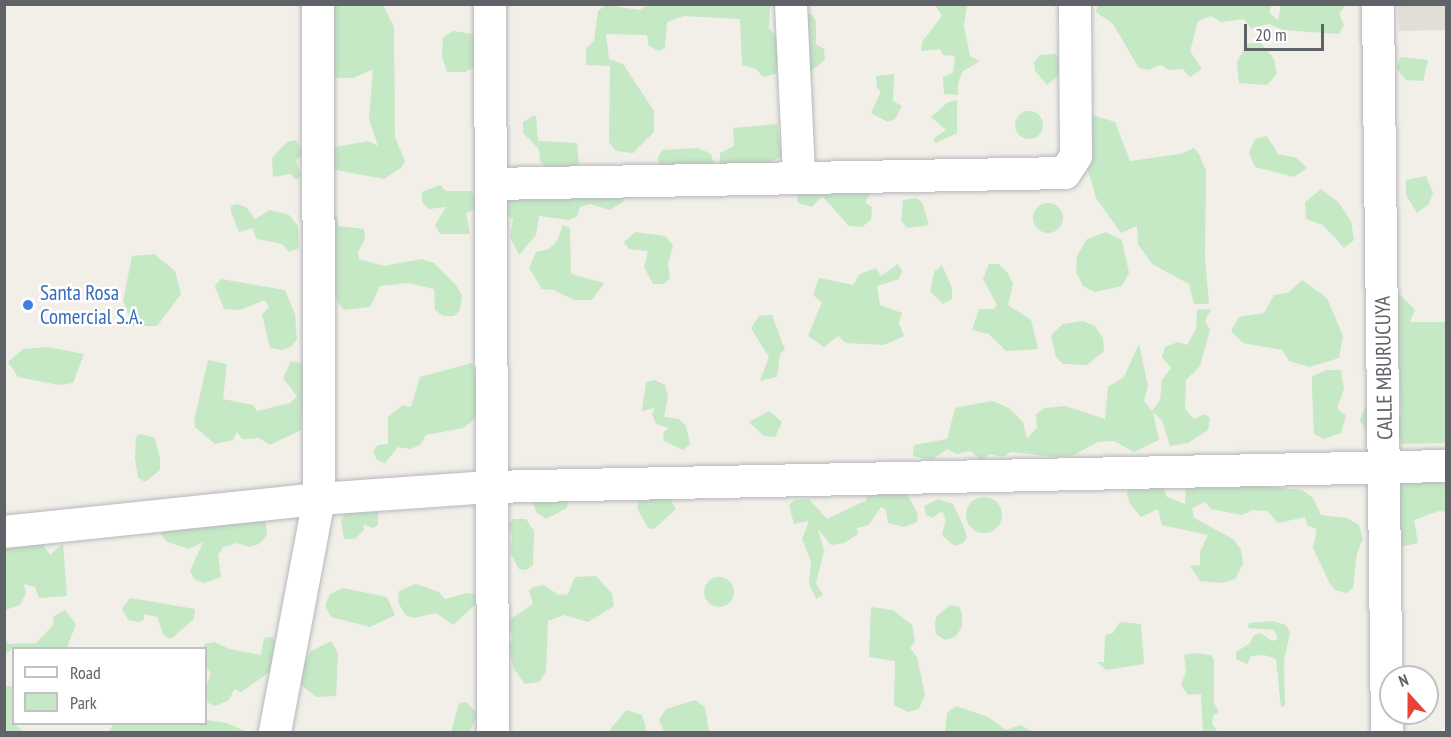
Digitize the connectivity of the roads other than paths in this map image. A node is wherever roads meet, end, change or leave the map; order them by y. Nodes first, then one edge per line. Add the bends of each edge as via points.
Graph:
1 (318, 4) edge
2 (490, 4) edge
3 (791, 4) edge
4 (1075, 4) edge
5 (1378, 4) edge
6 (799, 176) junction
7 (493, 184) junction
8 (1386, 465) junction
9 (1446, 466) edge
10 (490, 487) junction
11 (320, 500) junction
12 (4, 532) edge
13 (275, 732) edge
14 (494, 732) edge
15 (1387, 732) edge

1 - 11 street
2 - 7 street
3 - 6 street
4 - 6 street via 1076,156 1065,173
5 - 8 street, CALLE MBURUCUYA
6 - 7 street
7 - 10 street
8 - 9 street
8 - 10 street
8 - 15 street, CALLE MBURUCUYA
10 - 11 street
10 - 14 street
11 - 12 street
11 - 13 street

